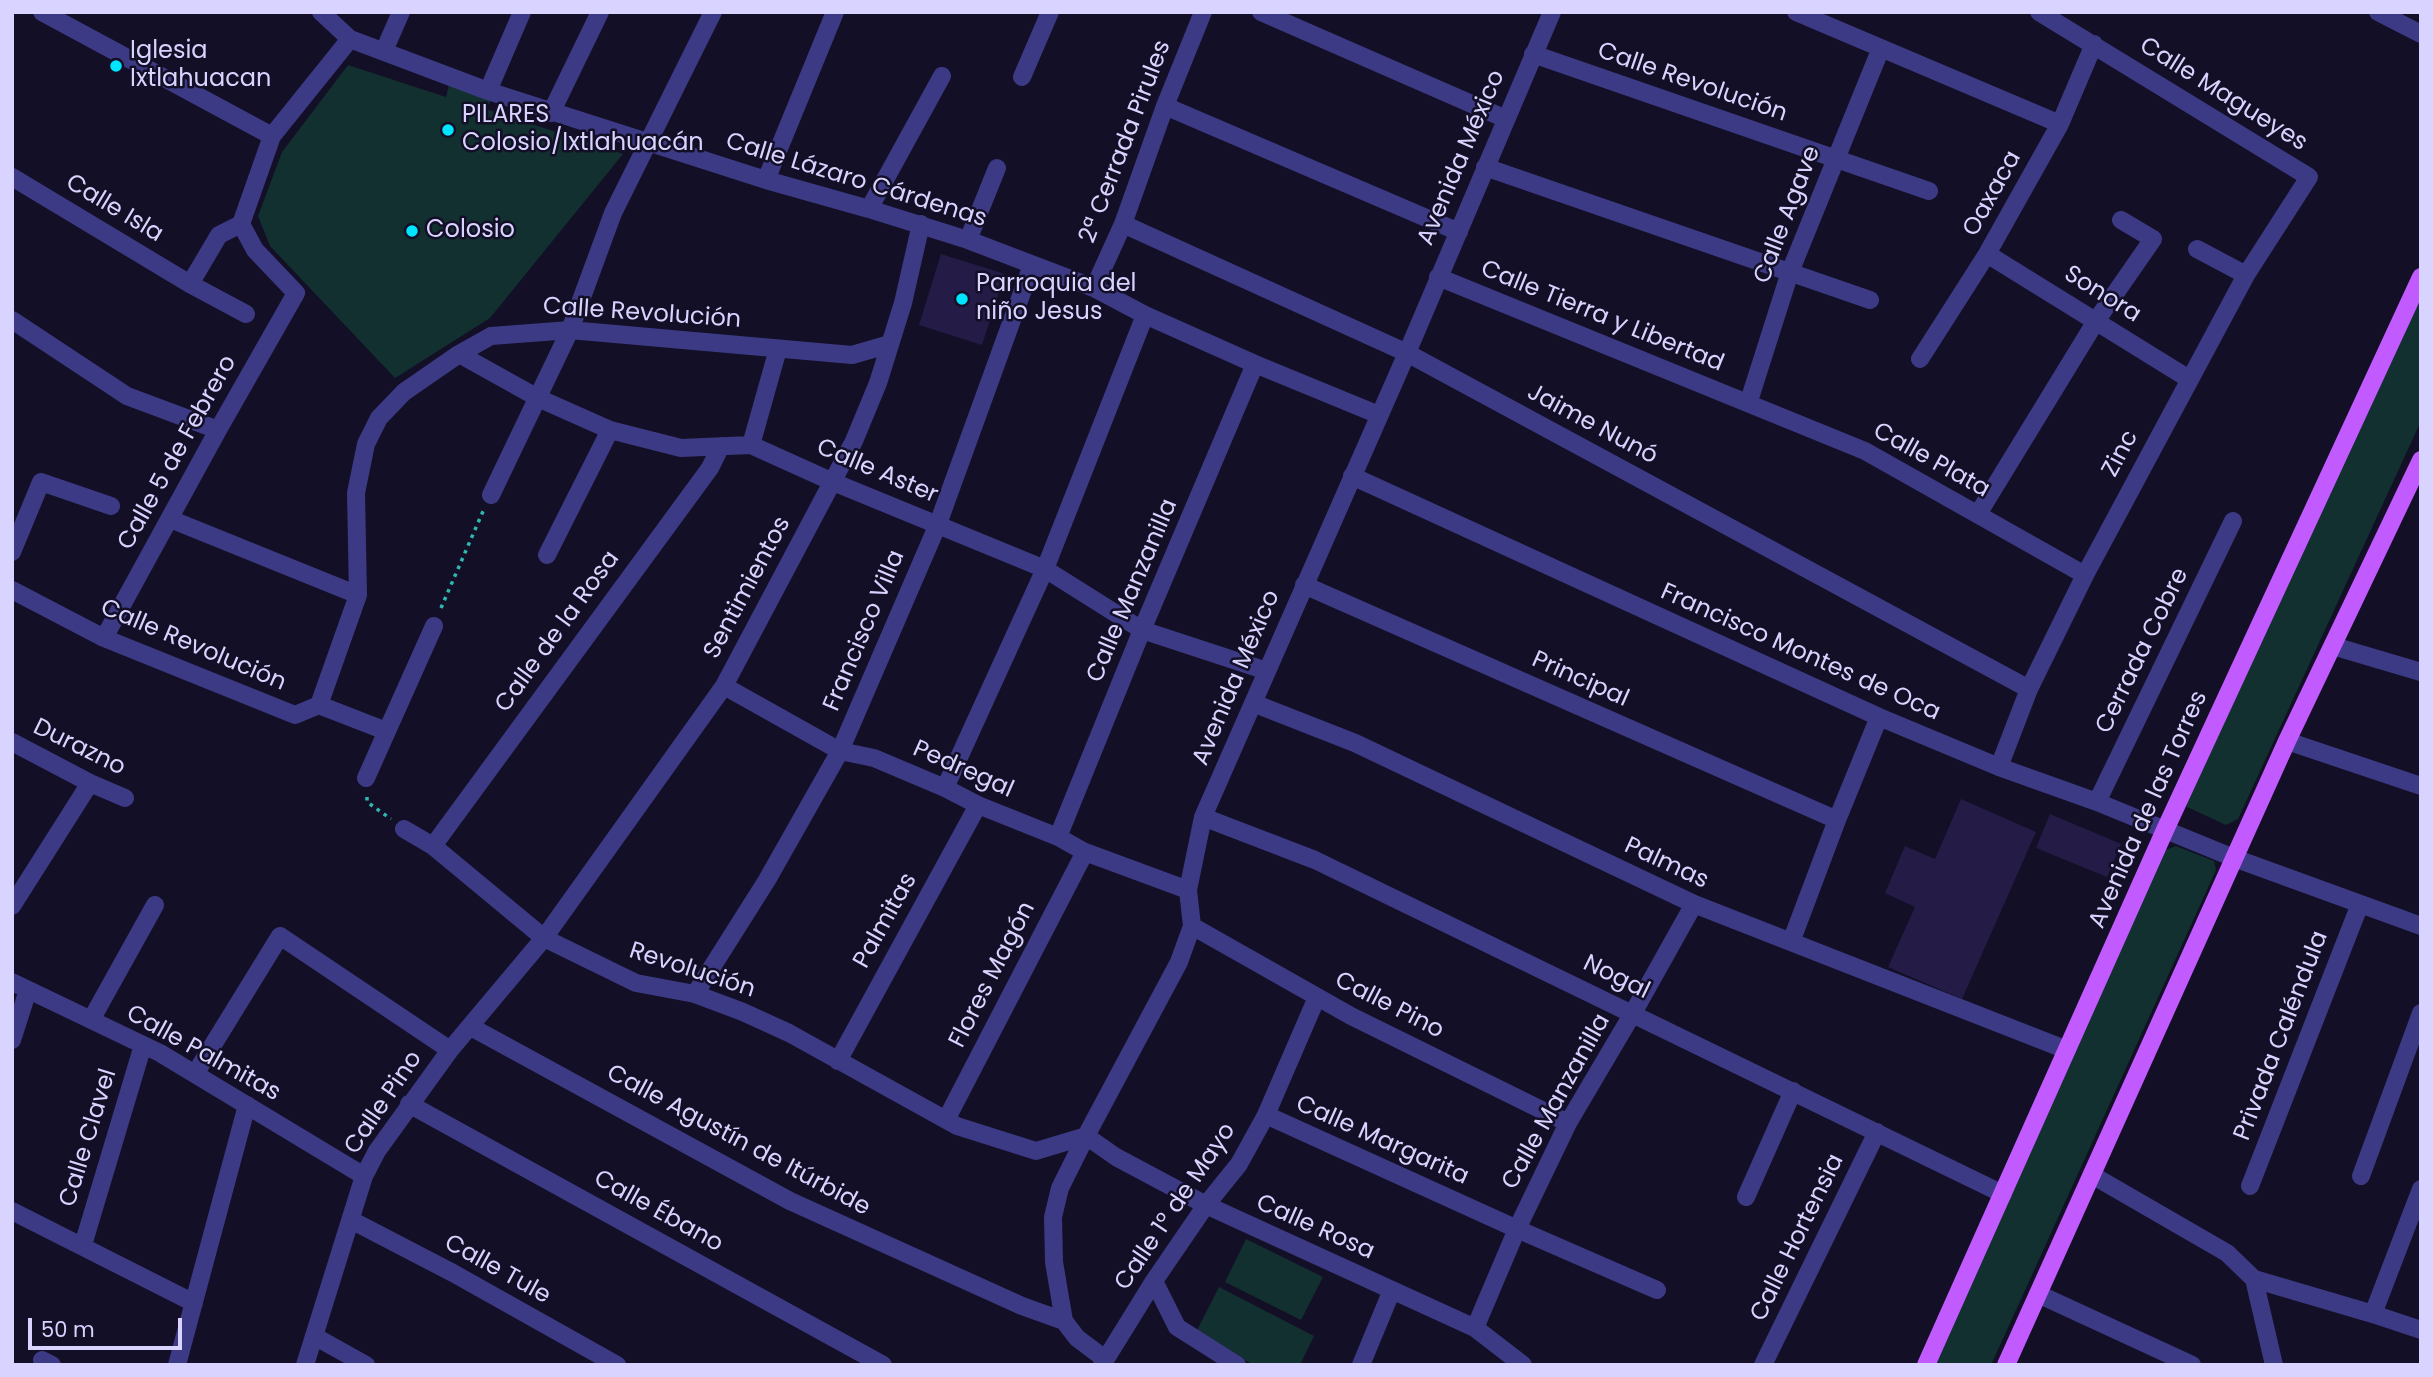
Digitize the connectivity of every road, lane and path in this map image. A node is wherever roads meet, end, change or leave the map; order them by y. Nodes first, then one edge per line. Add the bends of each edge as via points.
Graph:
1 (42, 12) edge
2 (321, 12) edge
3 (401, 12) edge
4 (522, 12) edge
5 (600, 12) edge
6 (713, 12) edge
7 (835, 12) edge
8 (1050, 12) edge
9 (1203, 12) edge
10 (1261, 12) edge
11 (1552, 12) edge
12 (1796, 12) edge
13 (2378, 12) edge
14 (2046, 14) edge
15 (2421, 34) edge
16 (350, 39) junction
17 (2094, 44) junction
18 (1881, 48) junction
19 (384, 51) junction
20 (1533, 54) junction
21 (942, 76) dead end
22 (1022, 77) dead end
23 (488, 91) junction
24 (1165, 106) junction
25 (551, 113) junction
26 (1506, 119) junction
27 (2060, 124) junction
28 (272, 136) junction
29 (650, 142) junction
30 (1836, 159) junction
31 (1485, 167) junction
32 (997, 168) dead end
33 (12, 177) edge
34 (2309, 177) joint
35 (766, 180) junction
36 (1929, 191) dead end
37 (869, 209) junction
38 (2121, 220) dead end
39 (241, 224) junction
40 (921, 224) junction
41 (1123, 224) junction
42 (1459, 232) junction
43 (968, 240) junction
44 (2197, 249) dead end
45 (1987, 254) junction
46 (1032, 265) junction
47 (1790, 272) junction
48 (2246, 275) junction
49 (1438, 277) junction
50 (2421, 277) edge
51 (190, 284) junction
52 (1094, 288) junction
53 (1870, 300) dead end
54 (246, 314) dead end
55 (1145, 315) junction
56 (12, 320) edge
57 (2096, 321) junction
58 (570, 330) junction
59 (890, 344) junction
60 (778, 348) junction
61 (1408, 353) junction
62 (459, 354) junction
63 (1920, 359) dead end
64 (1255, 364) junction
65 (2189, 379) junction
66 (538, 398) junction
67 (1749, 401) junction
68 (1379, 415) junction
69 (218, 430) junction
70 (610, 430) junction
71 (751, 445) junction
72 (721, 446) junction
73 (2421, 460) edge
74 (1352, 476) junction
75 (833, 482) junction
76 (491, 495) joint
77 (111, 506) dead end
78 (1978, 514) junction
79 (170, 519) junction
80 (2233, 521) dead end
81 (938, 524) junction
82 (12, 552) edge
83 (547, 555) dead end
84 (1045, 569) junction
85 (2085, 575) junction
86 (1304, 585) junction
87 (12, 590) edge
88 (358, 595) junction
89 (434, 626) joint
90 (1142, 630) junction
91 (104, 638) junction
92 (2333, 646) junction
93 (1267, 671) junction
94 (2421, 673) edge
95 (724, 686) junction
96 (2029, 688) junction
97 (1253, 703) junction
98 (319, 705) junction
99 (1879, 718) junction
100 (386, 731) junction
101 (2287, 741) junction
102 (12, 743) edge
103 (840, 751) junction
104 (1999, 767) junction
105 (366, 778) joint
106 (90, 783) junction
107 (2421, 786) edge
108 (944, 788) junction
109 (125, 798) dead end
110 (2097, 802) junction
111 (978, 805) junction
112 (1203, 817) junction
113 (1837, 820) junction
114 (404, 829) joint
115 (2165, 830) junction
116 (1058, 837) junction
117 (433, 846) junction
118 (1085, 852) junction
119 (2234, 858) junction
120 (1188, 890) junction
121 (1694, 904) junction
122 (2360, 904) junction
123 (155, 905) dead end
124 (12, 906) edge
125 (1192, 926) junction
126 (2421, 926) edge
127 (544, 937) junction
128 (1791, 942) junction
129 (20, 986) edge
130 (695, 994) junction
131 (1317, 997) junction
132 (1633, 1013) junction
133 (2421, 1013) edge
134 (91, 1020) junction
135 (471, 1027) junction
136 (12, 1040) edge
137 (143, 1045) junction
138 (450, 1050) junction
139 (2067, 1050) junction
140 (838, 1061) junction
141 (195, 1074) junction
142 (1793, 1091) junction
143 (409, 1104) junction
144 (247, 1105) junction
145 (1266, 1115) junction
146 (946, 1120) junction
147 (1568, 1123) junction
148 (1877, 1132) junction
149 (1086, 1136) junction
150 (2091, 1175) junction
151 (365, 1176) junction
152 (2361, 1176) dead end
153 (2250, 1186) dead end
154 (2421, 1189) edge
155 (2003, 1194) junction
156 (1746, 1197) dead end
157 (1206, 1205) junction
158 (12, 1211) edge
159 (351, 1220) junction
160 (1517, 1229) junction
161 (83, 1245) junction
162 (2254, 1279) junction
163 (1154, 1282) junction
164 (1392, 1290) junction
165 (1657, 1290) dead end
166 (2038, 1294) junction
167 (194, 1303) junction
168 (2373, 1314) junction
169 (1064, 1321) junction
170 (1475, 1328) junction
171 (2421, 1330) edge
172 (314, 1336) junction
173 (1104, 1362) edge
174 (177, 1365) edge
175 (305, 1365) edge
176 (366, 1365) edge
177 (617, 1365) edge
178 (883, 1365) edge
179 (1237, 1365) edge
180 (1361, 1365) edge
181 (1523, 1365) edge
182 (1763, 1365) edge
183 (1926, 1365) edge
184 (2006, 1365) edge
185 (2192, 1365) edge
186 (2274, 1365) edge

1 - 28 street
2 - 16 street
3 - 19 street
4 - 23 street
5 - 25 street
6 - 29 street
7 - 35 street
8 - 22 street
9 - 24 street, 2ª Cerrada Pirules
10 - 26 street
11 - 20 street, Avenida México
12 - 18 street
13 - 15 street
14 - 17 street, Calle Magueyes
16 - 19 street, Calle Lázaro Cárdenas
16 - 28 street
17 - 27 street, Oaxaca
17 - 34 street, Calle Magueyes
18 - 27 street
18 - 30 street, Calle Agave
19 - 23 street, Calle Lázaro Cárdenas
20 - 26 street, Avenida México
20 - 30 street, Calle Revolución
21 - 37 street
23 - 25 street, Calle Lázaro Cárdenas
24 - 41 street, 2ª Cerrada Pirules
24 - 42 street
25 - 29 street, Calle Lázaro Cárdenas
26 - 31 street, Avenida México
27 - 45 street, Oaxaca
28 - 39 street
29 - 35 street, Calle Lázaro Cárdenas
29 - 58 street via 613,213
30 - 36 street, Calle Revolución
30 - 47 street, Calle Agave
31 - 42 street, Avenida México
31 - 47 street
32 - 43 street
33 - 51 street, Calle Isla
34 - 48 street, Zinc
35 - 37 street, Calle Lázaro Cárdenas
37 - 40 street, Calle Lázaro Cárdenas
38 - 57 street via 2153,239
39 - 51 street via 219,235
39 - 69 street, Calle 5 de Febrero via 255,250 296,292
40 - 43 street, Calle Lázaro Cárdenas
40 - 59 street, Sentimientos
41 - 52 street, 2ª Cerrada Pirules
41 - 61 street, Jaime Nunó
42 - 49 street, Avenida México
43 - 46 street, Calle Lázaro Cárdenas
44 - 48 street
45 - 57 street, Sonora
45 - 63 street, Oaxaca
46 - 52 street, Calle Lázaro Cárdenas
46 - 81 street, Francisco Villa
47 - 53 street
47 - 67 street, Calle Agave
48 - 65 street, Zinc
49 - 61 street, Avenida México
49 - 67 street, Calle Tierra y Libertad
50 - 115 main road, Avenida de las Torres
51 - 54 street, Calle Isla
52 - 55 street, Calle Lázaro Cárdenas
55 - 64 street, Calle Lázaro Cárdenas
55 - 84 street
56 - 69 street via 127,396
57 - 65 street, Sonora
57 - 78 street
58 - 60 street, Calle Revolución
58 - 62 street, Calle Revolución via 491,336
58 - 66 street
59 - 60 street, Calle Revolución via 852,355
59 - 75 street, Sentimientos
60 - 71 street
61 - 68 street, Avenida México
61 - 96 street, Jaime Nunó
62 - 66 street, Calle Aster
62 - 88 street, Calle Revolución via 404,392 379,418 366,443 356,493
64 - 68 street, Calle Lázaro Cárdenas
64 - 90 street, Calle Manzanilla
65 - 85 street, Zinc
66 - 70 street, Calle Aster
66 - 76 street
67 - 78 street, Calle Plata via 1865,451
68 - 74 street, Avenida México
69 - 79 street, Calle 5 de Febrero
70 - 72 street, Calle Aster via 681,448
70 - 83 street
71 - 72 street, Calle Aster
71 - 75 street, Calle Aster
72 - 117 street, Calle de la Rosa via 710,468
73 - 92 main road
74 - 86 street, Avenida México
74 - 99 street, Francisco Montes de Oca
75 - 81 street, Calle Aster
75 - 95 street, Sentimientos
76 - 89 path
77 - 82 street via 41,482
78 - 85 street, Calle Plata
79 - 88 street
79 - 91 street, Calle 5 de Febrero
80 - 110 street, Cerrada Cobre
81 - 84 street, Calle Aster
81 - 103 street, Francisco Villa
84 - 90 street, Calle Aster
84 - 108 street
85 - 96 street, Zinc
86 - 93 street, Avenida México
86 - 113 street, Principal
87 - 91 street, Calle Revolución
88 - 98 street, Calle Revolución
89 - 100 street
90 - 93 street, Calle Aster
90 - 116 street, Calle Manzanilla
91 - 98 street, Calle Revolución via 295,716
92 - 94 street
92 - 101 main road
93 - 97 street, Avenida México
95 - 103 street, Pedregal
95 - 127 street, Sentimientos
96 - 104 street, Zinc
97 - 112 street, Avenida México
97 - 121 street, Palmas via 1354,743
98 - 100 street
99 - 104 street, Francisco Montes de Oca
99 - 113 street
100 - 105 street
101 - 107 street
101 - 119 main road
102 - 106 street, Durazno
103 - 108 street, Pedregal via 874,758
103 - 130 street, Francisco Villa
104 - 110 street, Francisco Montes de Oca
105 - 114 path via 367,802
106 - 109 street, Durazno
106 - 124 street
108 - 111 street, Pedregal
110 - 115 street, Francisco Montes de Oca
111 - 116 street, Pedregal
111 - 140 street, Palmitas
112 - 120 street, Avenida México
112 - 132 street, Nogal via 1315,860
113 - 128 street
114 - 117 street, Revolución
115 - 119 street, Francisco Montes de Oca
115 - 139 main road, Avenida de las Torres
116 - 118 street, Pedregal
117 - 127 street, Revolución
118 - 120 street, Pedregal
118 - 146 street, Flores Magón
119 - 122 street, Francisco Montes de Oca
119 - 150 main road
120 - 125 street, Avenida México
121 - 128 street, Palmas
121 - 132 street, Calle Manzanilla
122 - 126 street, Francisco Montes de Oca
122 - 153 street, Privada Caléndula
123 - 134 street
125 - 131 street, Calle Pino
125 - 149 street, Avenida México via 1179,961
127 - 130 street, Revolución via 636,983
127 - 135 street, Calle Pino
128 - 139 street, Palmas
129 - 134 street, Calle Palmitas
129 - 136 street
130 - 140 street, Revolución via 778,1028
131 - 145 street, Calle 1º de Mayo
131 - 147 street, Calle Pino
132 - 142 street, Nogal
132 - 147 street, Calle Manzanilla
133 - 152 street
134 - 137 street, Calle Palmitas
135 - 138 street, Calle Pino
135 - 169 street, Calle Agustín de Itúrbide via 790,1201
137 - 141 street, Calle Palmitas
137 - 161 street, Calle Clavel
138 - 141 street via 279,936
138 - 143 street, Calle Pino
139 - 155 main road, Avenida de las Torres
140 - 146 street, Revolución
141 - 144 street, Calle Palmitas
142 - 148 street, Nogal
142 - 156 street
143 - 151 street, Calle Pino
143 - 178 street, Calle Ébano
144 - 151 street, Calle Palmitas
144 - 167 street
145 - 157 street, Calle 1º de Mayo via 1239,1164
145 - 160 street, Calle Margarita
146 - 149 street, Revolución via 1036,1151
147 - 160 street, Calle Manzanilla
148 - 155 street, Nogal
148 - 182 street, Calle Hortensia
149 - 157 street, Calle Rosa
149 - 169 street, Avenida México via 1060,1188 1054,1217 1054,1262
150 - 162 street via 2227,1253
150 - 166 main road
151 - 159 street, Calle Pino
154 - 168 street
155 - 183 main road, Avenida de las Torres
157 - 163 street, Calle 1º de Mayo
157 - 164 street, Calle Rosa
158 - 161 street
159 - 172 street, Calle Pino
159 - 177 street, Calle Tule
160 - 165 street, Calle Margarita
160 - 170 street, Calle Manzanilla
161 - 167 street
162 - 168 street
162 - 186 street
163 - 173 street, Calle 1º de Mayo
163 - 179 street via 1177,1327
164 - 170 street, Calle Rosa
164 - 180 street
166 - 184 main road
166 - 185 street
167 - 174 street
168 - 171 street
169 - 173 street
170 - 181 street, Calle Rosa
172 - 175 street, Calle Pino
172 - 176 street

